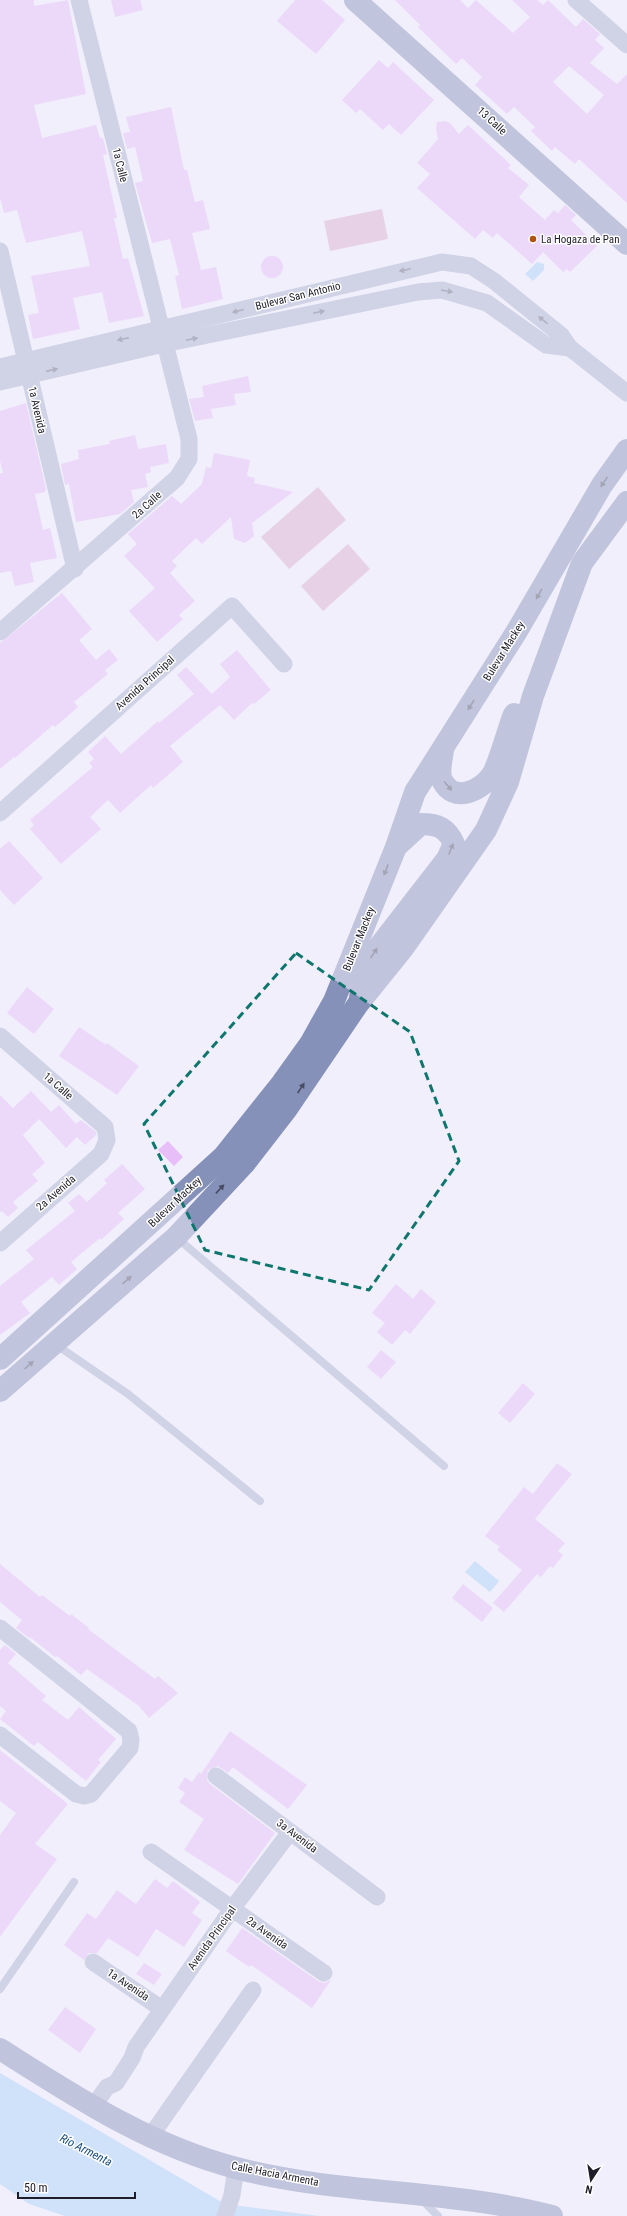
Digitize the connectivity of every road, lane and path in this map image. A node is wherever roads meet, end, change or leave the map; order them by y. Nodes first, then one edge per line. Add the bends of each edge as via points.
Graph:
1 (79, 0) edge
2 (355, 0) edge
3 (576, 0) edge
4 (627, 45) edge
5 (627, 244) edge
6 (0, 251) edge
7 (163, 337) junction
8 (570, 348) junction
9 (0, 368) edge
10 (28, 368) junction
11 (0, 382) edge
12 (627, 393) edge
13 (627, 450) edge
14 (627, 502) edge
15 (75, 569) junction
16 (0, 632) edge
17 (284, 664) dead end
18 (533, 696) junction
19 (443, 750) junction
20 (0, 813) edge
21 (396, 846) junction
22 (358, 1004) junction
23 (0, 1036) edge
24 (107, 1140) joint
25 (176, 1237) junction
26 (0, 1242) edge
27 (54, 1343) junction
28 (0, 1359) edge
29 (0, 1391) edge
30 (444, 1466) dead end
31 (260, 1502) dead end
32 (0, 1628) edge
33 (0, 1735) edge
34 (216, 1776) dead end
35 (290, 1832) junction
36 (151, 1852) dead end
37 (74, 1882) dead end
38 (377, 1897) dead end
39 (232, 1910) junction
40 (93, 1962) dead end
41 (324, 1973) dead end
42 (0, 1989) edge
43 (253, 1990) dead end
44 (162, 2009) junction
45 (0, 2049) edge
46 (93, 2107) junction
47 (150, 2137) junction
48 (236, 2168) junction
49 (417, 2195) junction
50 (225, 2216) edge
51 (438, 2216) edge
52 (552, 2216) edge

1 - 7 street, 1a Calle
2 - 5 main road, 13 Calle
3 - 4 street
6 - 10 street, 1a Avenida
7 -> 8 street, Bulevar San Antonio via 418,292 442,290 487,303 546,344
8 -> 7 street, Bulevar San Antonio via 561,335 494,281 471,266 442,262
7 - 10 street, Bulevar San Antonio
7 - 15 street, 2a Calle via 189,439 189,459 177,478
8 - 12 street, Bulevar San Antonio
9 - 10 street, Bulevar San Antonio
10 - 11 street, Bulevar San Antonio
10 - 15 street, 1a Avenida
13 -> 19 main road, Bulevar Mackey via 602,485 517,631
14 - 18 main road, Bulevar Mackey via 582,563
15 - 16 street, 2a Calle
17 - 20 street, Avenida Principal via 232,606
19 -> 18 main road via 442,780 452,792 465,794 478,789 492,774 514,714
18 - 22 main road, Bulevar Mackey via 508,782 486,830 404,947
19 - 21 main road, Bulevar Mackey via 414,792
22 -> 21 main road via 371,957 447,858 454,844 445,829 435,824 421,824
21 -> 28 main road, Bulevar Mackey via 334,1001 310,1044 282,1083 223,1157
25 -> 22 main road, Bulevar Mackey via 254,1151 286,1110
23 - 24 street, 1a Calle via 105,1127
24 - 26 street, 2a Avenida via 101,1154
27 -> 25 main road, Bulevar Mackey
25 - 30 lane
29 -> 27 main road, Bulevar Mackey
27 - 31 lane via 128,1394
32 - 33 street via 129,1732 131,1740 130,1748 91,1794 84,1796 76,1794
34 - 35 street, 3a Avenida
35 - 38 street, 3a Avenida
35 - 39 street, Avenida Principal
36 - 39 street, 2a Avenida
37 - 42 lane
39 - 41 street, 2a Avenida
39 - 44 street, Avenida Principal
40 - 44 street, 1a Avenida
43 - 47 street
44 - 46 street, Avenida Principal via 116,2082 107,2087
45 - 46 main road, Calle Hacia Armenta
46 - 47 main road, Calle Hacia Armenta
47 - 48 main road, Calle Hacia Armenta
48 - 49 main road, Calle Hacia Armenta via 291,2179
48 - 50 street via 232,2195
49 - 51 lane
49 - 52 main road, Calle Hacia Armenta via 510,2207

